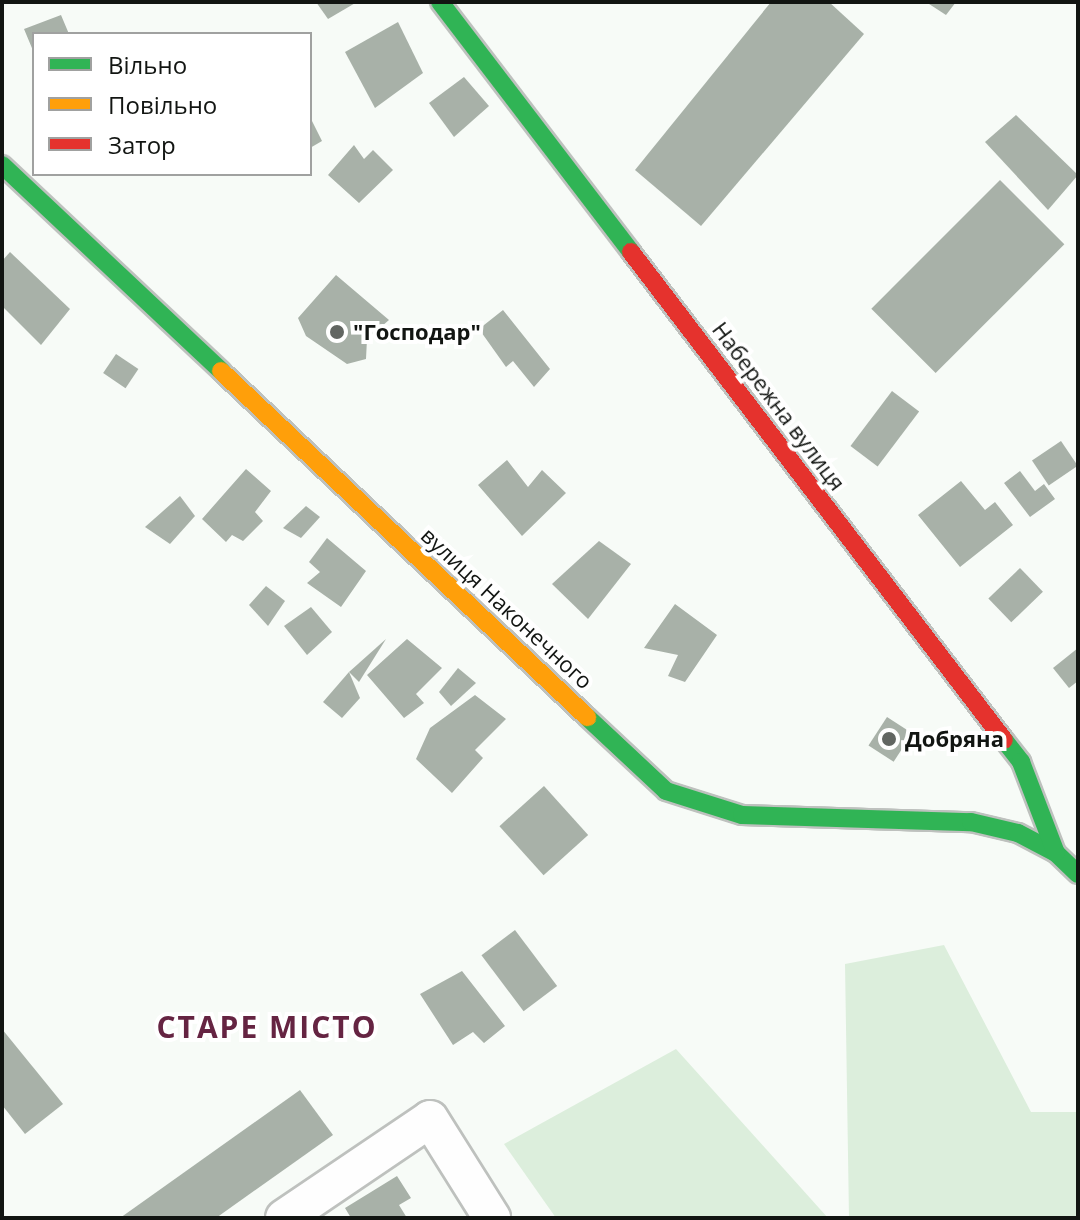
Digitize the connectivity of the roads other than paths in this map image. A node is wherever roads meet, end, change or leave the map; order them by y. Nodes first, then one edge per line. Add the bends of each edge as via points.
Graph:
1 (440, 2) edge
2 (2, 165) edge
3 (1056, 853) junction
4 (1078, 874) edge
5 (284, 1218) edge
6 (492, 1218) edge

1 - 3 street, Набережна вулиця via 1021,762
2 - 3 street, вулиця Наконечного via 666,791 742,815 971,822 1018,833
3 - 4 street, вулиця Наконечного
5 - 6 street via 430,1119

